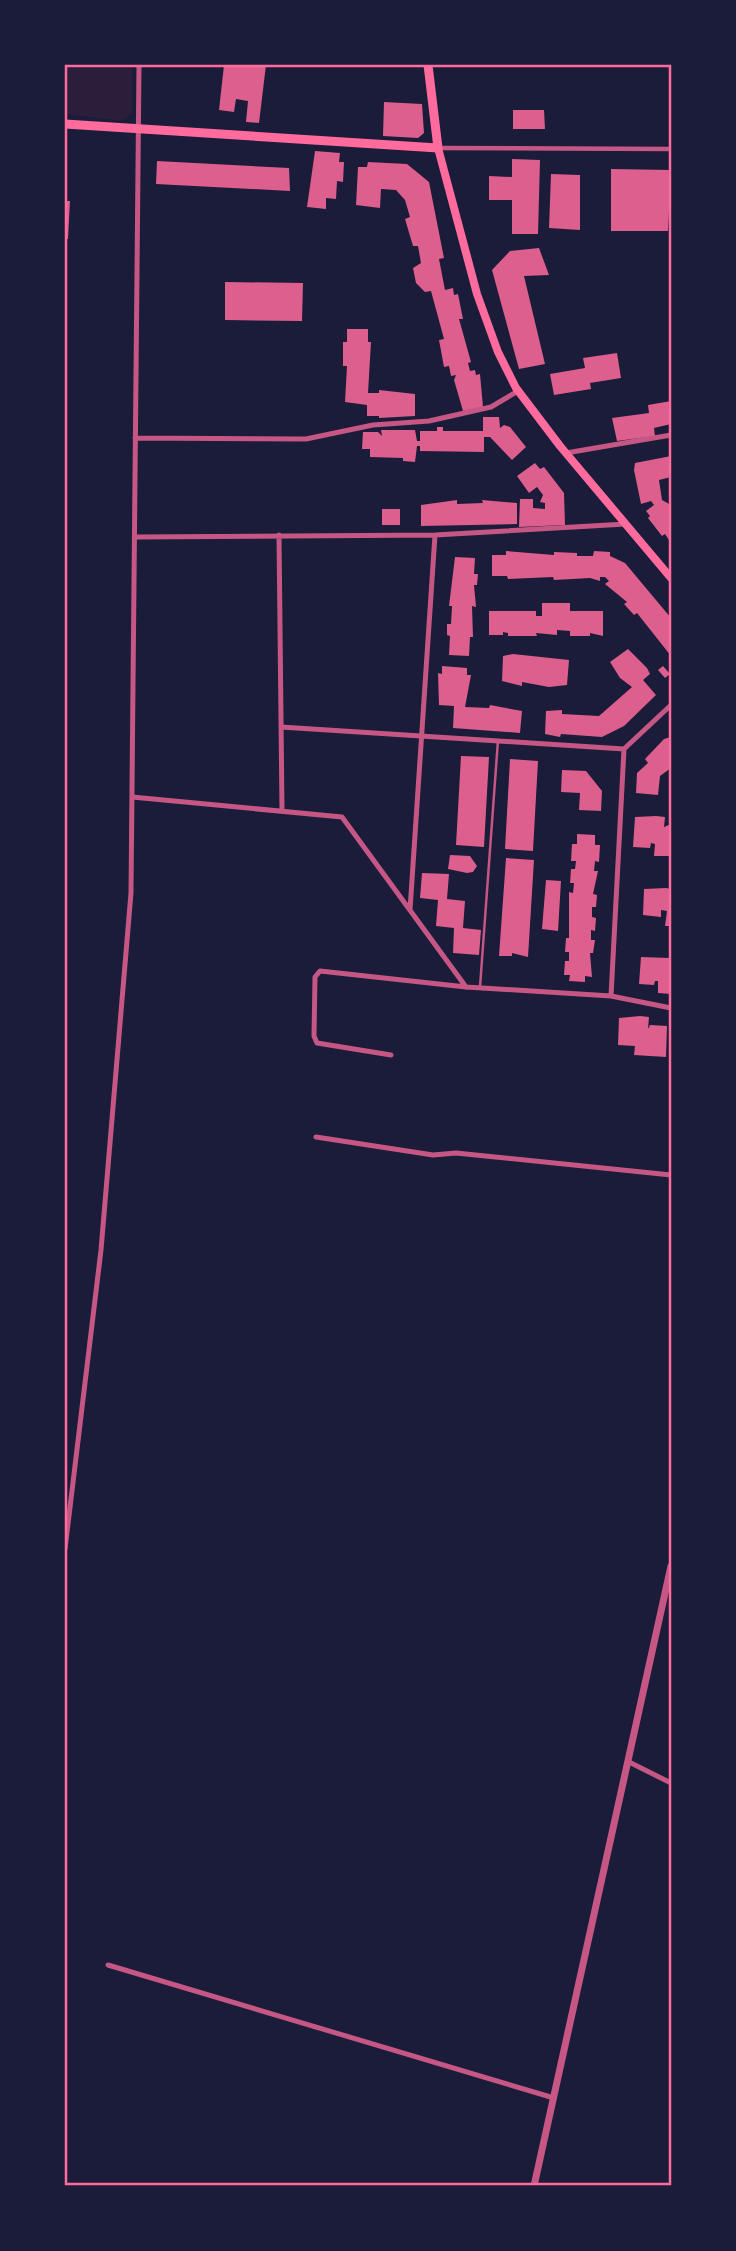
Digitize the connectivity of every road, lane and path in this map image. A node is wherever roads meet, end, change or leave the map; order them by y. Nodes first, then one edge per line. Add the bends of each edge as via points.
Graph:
1 (139, 65) edge
2 (428, 65) edge
3 (65, 124) edge
4 (138, 130) junction
5 (438, 148) junction
6 (671, 149) edge
7 (518, 391) junction
8 (671, 435) edge
9 (135, 439) junction
10 (566, 453) junction
11 (626, 524) junction
12 (279, 535) junction
13 (435, 535) junction
14 (136, 537) junction
15 (671, 578) edge
16 (671, 705) edge
17 (281, 727) junction
18 (422, 735) junction
19 (498, 740) junction
20 (624, 750) junction
21 (132, 797) junction
22 (282, 810) junction
23 (410, 910) junction
24 (466, 987) junction
25 (480, 988) junction
26 (611, 996) junction
27 (671, 1008) edge
28 (391, 1055) dead end
29 (316, 1137) dead end
30 (671, 1175) edge
31 (65, 1549) edge
32 (671, 1566) edge
33 (629, 1762) junction
34 (671, 1783) edge
35 (108, 1965) dead end
36 (554, 2098) junction
37 (534, 2186) edge

1 - 4 street
2 - 5 main road
3 - 4 main road
4 - 5 main road
4 - 9 street
5 - 6 street
5 - 7 main road via 477,294
7 - 9 street via 492,407 466,413 306,439
7 - 10 main road
8 - 10 street
9 - 14 street
10 - 11 main road
11 - 13 street
11 - 15 main road
12 - 13 street
12 - 14 street
12 - 17 street
13 - 18 street
14 - 21 street
16 - 20 street
17 - 18 street
17 - 22 street
18 - 19 street
18 - 23 street
19 - 20 street
19 - 25 lane
20 - 26 street
21 - 22 street
21 - 31 street via 131,893 102,1236
22 - 23 street via 342,817
23 - 24 street
24 - 25 street
24 - 28 street via 320,971 315,977 317,1043
25 - 26 street
26 - 27 street
29 - 30 street via 433,1155 456,1153
32 - 33 street
33 - 34 street
33 - 36 street
35 - 36 street
36 - 37 street

